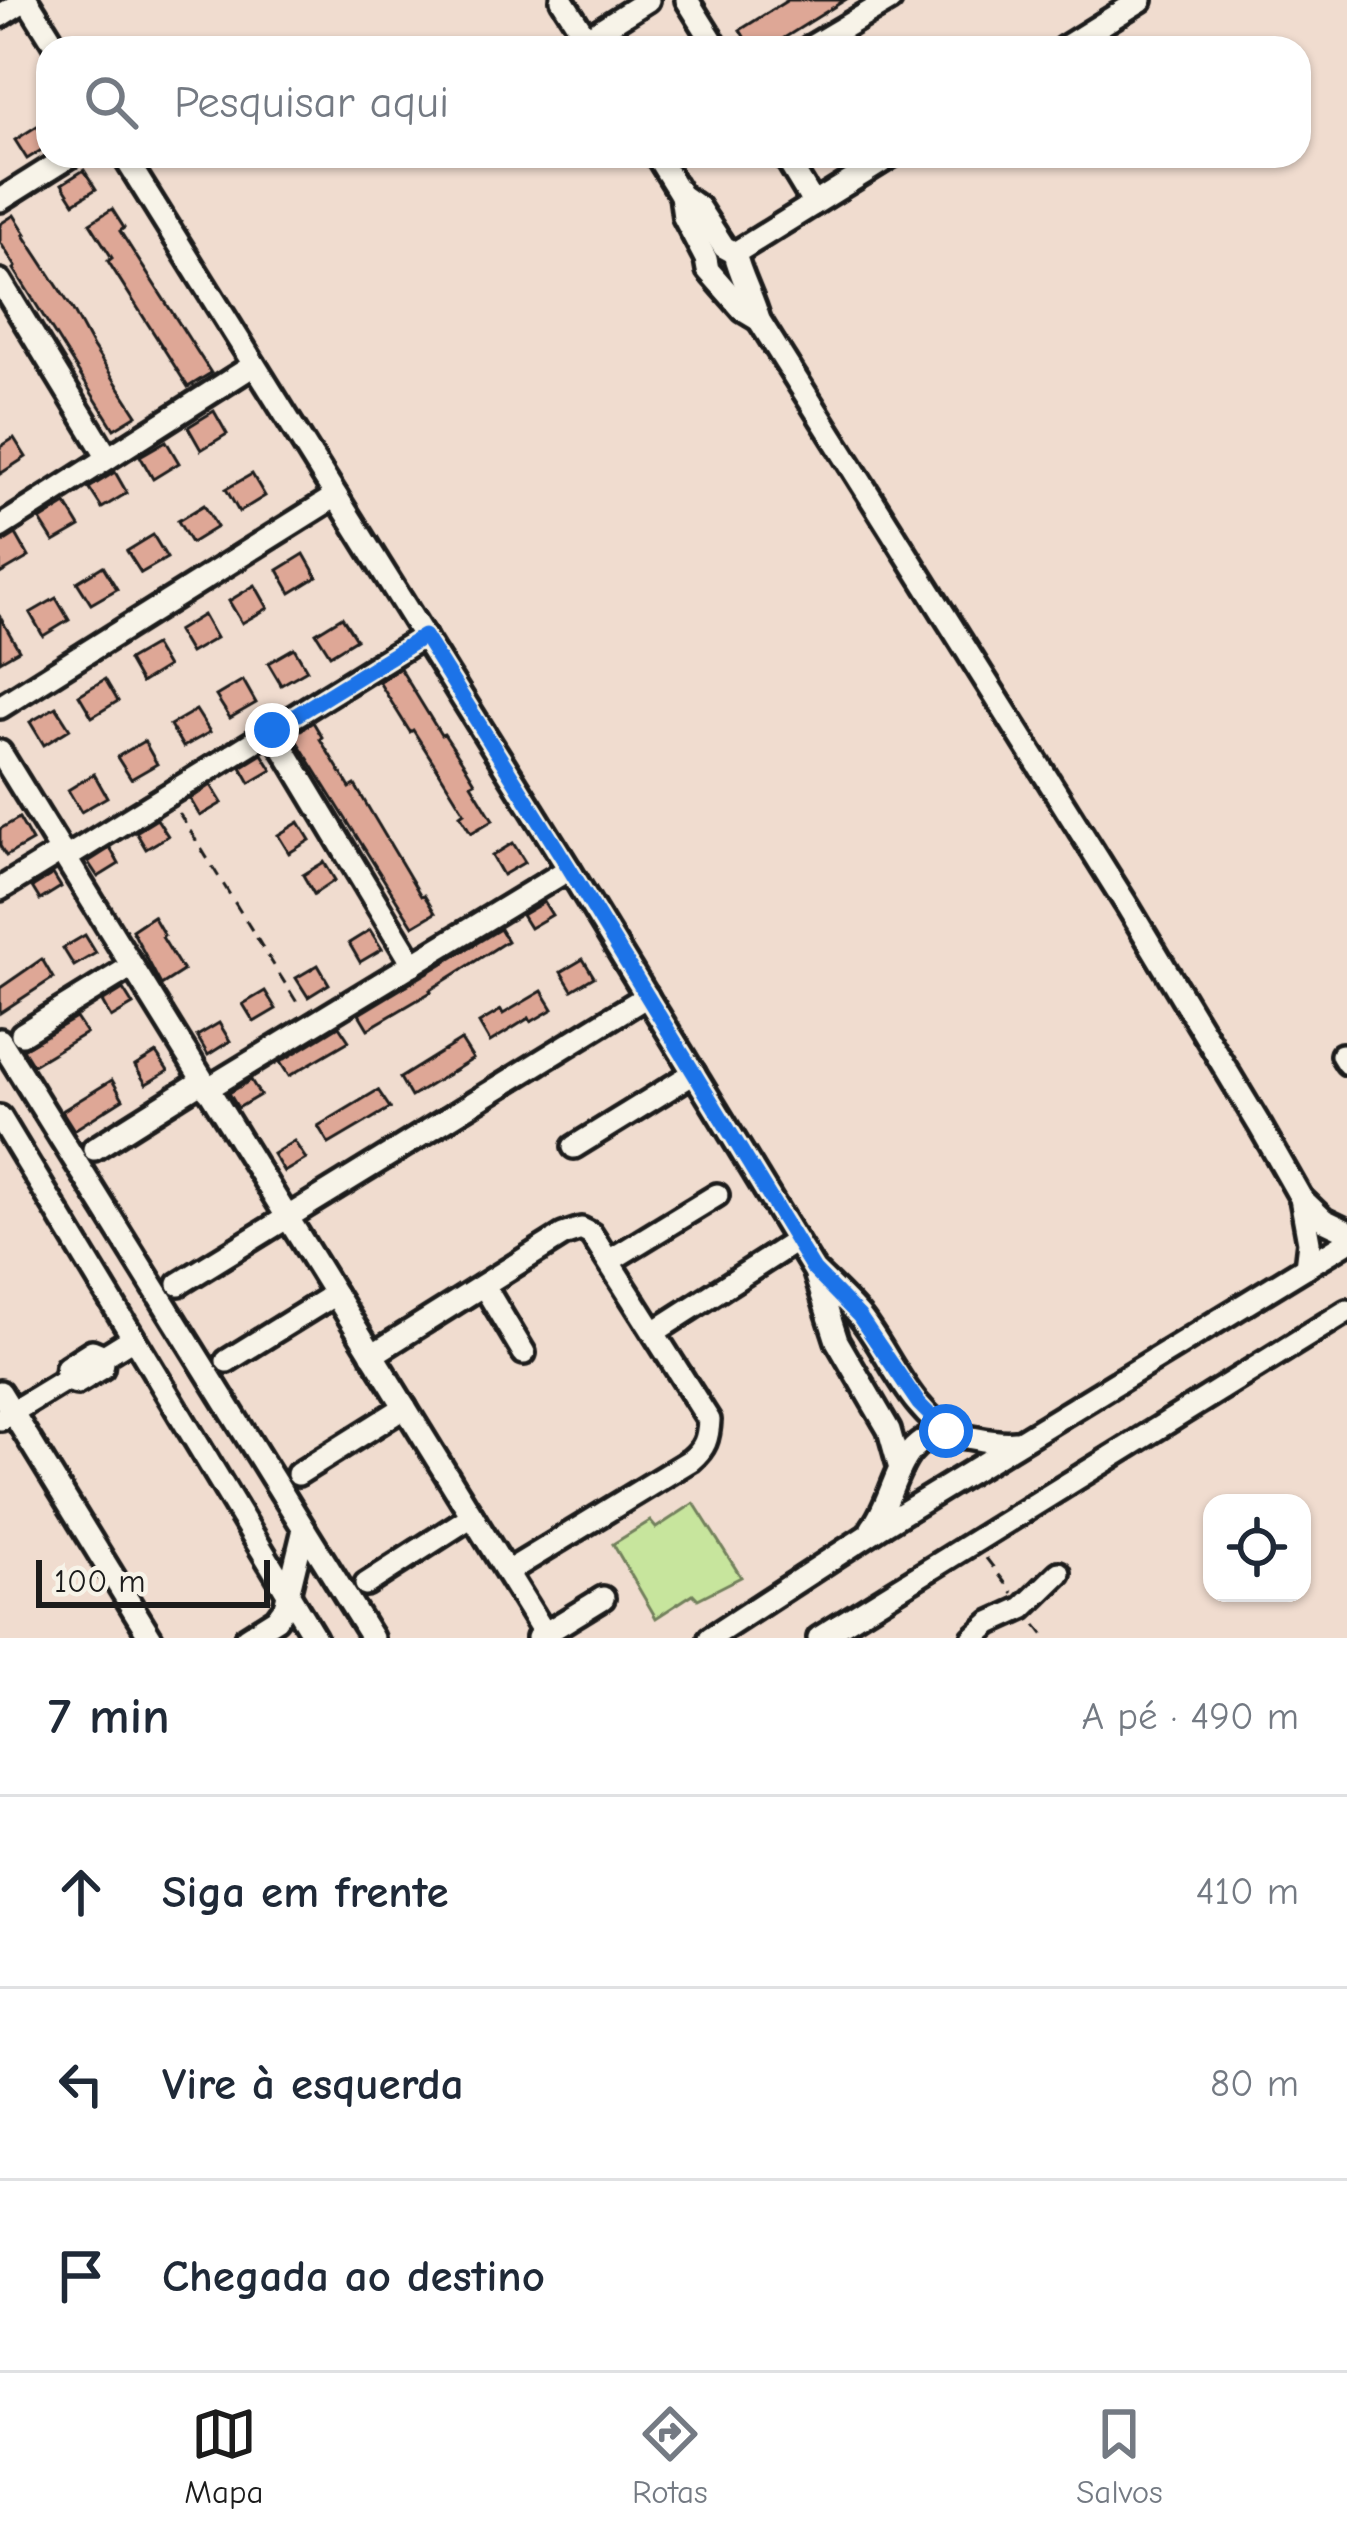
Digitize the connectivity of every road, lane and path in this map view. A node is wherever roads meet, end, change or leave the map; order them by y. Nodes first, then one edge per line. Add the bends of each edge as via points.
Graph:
1 (26, 0) edge
2 (562, 0) edge
3 (648, 0) edge
4 (687, 0) edge
5 (890, 0) edge
6 (1141, 0) edge
7 (0, 16) edge
8 (49, 36) edge
9 (585, 36) edge
10 (599, 36) edge
11 (710, 36) edge
12 (829, 36) edge
13 (1083, 36) edge
14 (51, 168) edge
15 (131, 168) edge
16 (664, 168) edge
17 (792, 168) edge
18 (872, 168) edge
19 (0, 200) edge
20 (814, 204) junction
21 (724, 260) junction
22 (0, 281) edge
23 (254, 365) junction
24 (108, 458) junction
25 (336, 496) junction
26 (0, 527) edge
27 (424, 636) junction
28 (0, 707) edge
29 (272, 730) junction
30 (0, 752) edge
31 (167, 795) junction
32 (64, 855) junction
33 (569, 868) junction
34 (0, 889) edge
35 (413, 964) junction
36 (133, 966) junction
37 (647, 996) junction
38 (312, 1025) junction
39 (6, 1040) edge
40 (694, 1073) junction
41 (204, 1086) junction
42 (0, 1117) edge
43 (574, 1147) dead end
44 (94, 1149) dead end
45 (22, 1153) junction
46 (0, 1167) edge
47 (717, 1195) dead end
48 (1300, 1198) junction
49 (287, 1216) junction
50 (1347, 1231) edge
51 (796, 1240) junction
52 (1347, 1242) edge
53 (609, 1262) junction
54 (1306, 1267) junction
55 (814, 1270) junction
56 (178, 1284) dead end
57 (484, 1286) junction
58 (335, 1294) junction
59 (1347, 1311) edge
60 (859, 1316) junction
61 (654, 1332) junction
62 (834, 1334) junction
63 (134, 1338) junction
64 (524, 1354) dead end
65 (373, 1355) junction
66 (227, 1361) dead end
67 (919, 1404) junction
68 (405, 1407) junction
69 (4, 1408) edge
70 (889, 1430) junction
71 (957, 1436) junction
72 (1027, 1439) junction
73 (900, 1469) junction
74 (298, 1474) dead end
75 (472, 1516) junction
76 (304, 1529) junction
77 (865, 1537) junction
78 (974, 1542) junction
79 (507, 1572) junction
80 (1059, 1574) dead end
81 (366, 1584) dead end
82 (289, 1596) junction
83 (603, 1598) dead end
84 (1024, 1608) junction
85 (542, 1636) edge
86 (151, 1638) edge
87 (246, 1638) edge
88 (315, 1638) edge
89 (372, 1638) edge
90 (710, 1638) edge
91 (819, 1638) edge
92 (973, 1638) edge
93 (1046, 1638) edge

1 - 7 street
1 - 8 street
2 - 9 street
3 - 10 street
4 - 11 street
5 - 12 street
6 - 13 street
14 - 19 street
15 - 23 street
16 - 21 street via 698,207
17 - 20 street
18 - 20 street
20 - 21 street
21 - 48 street via 744,311 759,320 1127,907
22 - 24 street
23 - 24 street
23 - 25 street
24 - 26 street
25 - 27 street
25 - 28 street
27 - 29 street
27 - 33 street
29 - 31 street
29 - 35 street
30 - 32 street
31 - 32 street
31 - 38 path
32 - 34 street
32 - 36 street
33 - 35 street
33 - 37 street
35 - 38 street
36 - 39 street
36 - 41 street
37 - 40 street
37 - 49 street
38 - 41 street
39 - 76 street
40 - 43 street
40 - 51 street
41 - 44 street
41 - 49 street
42 - 45 street
45 - 46 street
45 - 63 street
47 - 53 street
48 - 50 street
48 - 54 street
49 - 56 street
49 - 58 street
51 - 55 street
51 - 61 street
52 - 54 street
53 - 57 street via 591,1234 573,1230
53 - 61 street
54 - 72 street
55 - 60 street
55 - 62 street
57 - 64 street
57 - 65 street
58 - 65 street
58 - 66 street
59 - 78 street
60 - 62 street
60 - 67 street
61 - 79 street via 709,1420 704,1448
62 - 70 street
63 - 69 street via 104,1356 92,1351 67,1367 65,1380
63 - 82 street
65 - 68 street
67 - 70 street via 911,1424
67 - 71 street
68 - 74 street
68 - 75 street
69 - 86 street
70 - 73 street
71 - 72 street via 995,1444
71 - 73 street via 925,1439
72 - 77 street
73 - 77 street
75 - 79 street
75 - 81 street
76 - 82 street
76 - 89 street
77 - 90 street
78 - 84 path
78 - 91 street
79 - 85 street
80 - 84 street
82 - 87 street via 276,1619
82 - 88 street
83 - 85 street
84 - 92 street
84 - 93 path

